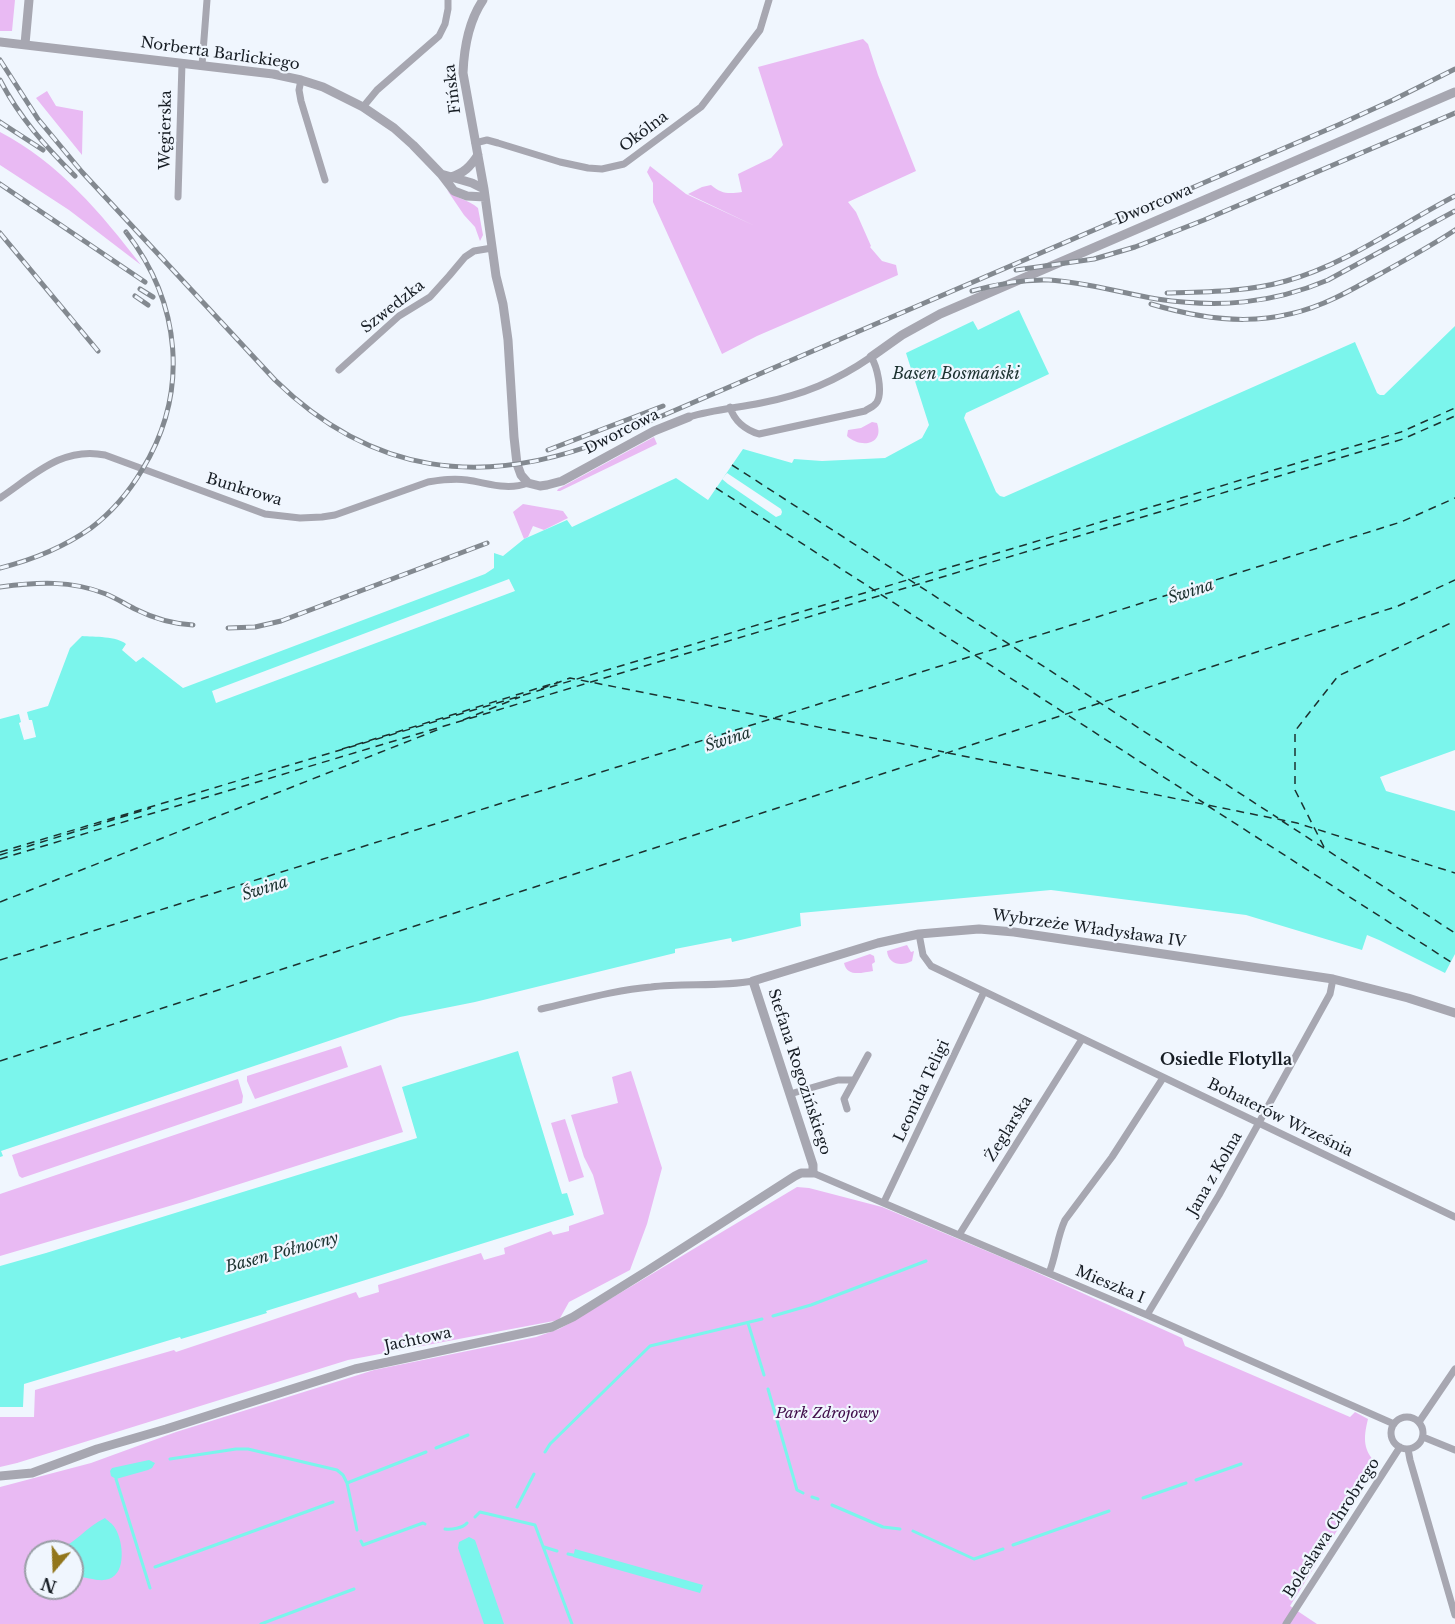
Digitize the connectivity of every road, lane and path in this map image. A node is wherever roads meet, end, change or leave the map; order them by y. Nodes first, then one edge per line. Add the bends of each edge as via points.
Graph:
1 (29, 0) edge
2 (207, 0) edge
3 (448, 0) edge
4 (483, 0) edge
5 (769, 0) edge
6 (0, 42) edge
7 (25, 44) junction
8 (182, 63) junction
9 (202, 65) junction
10 (301, 80) junction
11 (1455, 92) edge
12 (363, 107) junction
13 (476, 143) junction
14 (478, 155) junction
15 (446, 175) junction
16 (325, 180) dead end
17 (485, 193) junction
18 (178, 197) dead end
19 (492, 248) junction
20 (871, 357) junction
21 (339, 370) dead end
22 (730, 407) junction
23 (688, 417) joint
24 (528, 483) junction
25 (0, 498) edge
26 (919, 933) junction
27 (1333, 979) junction
28 (753, 981) junction
29 (984, 992) junction
30 (541, 1009) dead end
31 (1455, 1013) edge
32 (1082, 1039) junction
33 (868, 1055) dead end
34 (1163, 1078) junction
35 (854, 1080) junction
36 (790, 1094) junction
37 (847, 1109) dead end
38 (1260, 1123) junction
39 (813, 1173) junction
40 (885, 1202) junction
41 (1455, 1217) edge
42 (959, 1234) junction
43 (1049, 1273) junction
44 (1147, 1315) junction
45 (1455, 1369) edge
46 (1419, 1422) junction
47 (1394, 1424) junction
48 (1423, 1437) junction
49 (1404, 1448) junction
50 (1455, 1450) edge
51 (0, 1476) edge
52 (1455, 1615) edge
53 (1286, 1624) edge

1 - 7 street
2 - 9 street
3 - 12 street via 439,36
4 - 13 street, Fińska via 468,35 464,64
5 - 13 street, Okólna via 760,30 700,106 624,164 588,168 498,142
6 - 7 street, Norberta Barlickiego
7 - 8 street, Norberta Barlickiego
8 - 9 street, Norberta Barlickiego
8 - 18 street, Węgierska
9 - 10 street, Norberta Barlickiego
10 - 12 street, Norberta Barlickiego
10 - 16 street via 301,100
11 - 20 street, Dworcowa via 940,314
12 - 15 street, Norberta Barlickiego via 394,128
13 - 14 street
14 - 15 street via 467,170
14 - 17 street
15 - 17 street, Norberta Barlickiego via 472,183
15 - 17 street, Norberta Barlickiego via 454,191 467,196
17 - 19 street
19 - 21 street, Szwedzka via 465,256 430,297 399,316
19 - 24 street via 508,340 516,457
20 - 22 street, Dworcowa via 819,387 776,400
20 - 22 street via 877,371 879,398 865,411 759,434 745,428
22 - 23 street, Dworcowa
23 - 24 street, Dworcowa via 562,481 540,486
24 - 25 street, Bunkrowa via 504,487 443,479 334,515 283,517 255,511 105,455 87,453 60,459
26 - 27 street, Wybrzeże Władysława IV via 979,929 1014,932
26 - 28 street, Wybrzeże Władysława IV
26 - 29 street, Bohaterów Września via 928,964
27 - 31 street, Wybrzeże Władysława IV
27 - 38 street, Jana z Kolna via 1330,994
28 - 30 street, Wybrzeże Władysława IV via 644,987
28 - 36 street, Stefana Rogozińskiego
29 - 32 street, Bohaterów Września
29 - 40 street, Leonida Teligi
32 - 34 street, Bohaterów Września
32 - 42 street, Żeglarska
33 - 35 street
34 - 38 street, Bohaterów Września
34 - 43 street via 1065,1220
35 - 36 street via 838,1080
35 - 37 street via 844,1099
36 - 39 street, Stefana Rogozińskiego
38 - 41 street, Bohaterów Września
38 - 44 street, Jana z Kolna
39 - 40 street, Mieszka I
39 - 51 street, Jachtowa via 795,1176 573,1317 552,1326 355,1369 32,1473
40 - 42 street, Mieszka I
42 - 43 street, Mieszka I
43 - 44 street, Mieszka I
44 - 47 street, Mieszka I
45 - 46 street
46 - 47 street via 1408,1417
46 - 48 street
47 - 49 street via 1391,1436 1395,1444
48 - 49 street via 1415,1447
48 - 50 street
49 - 52 street
49 - 53 street, Bolesława Chrobrego

